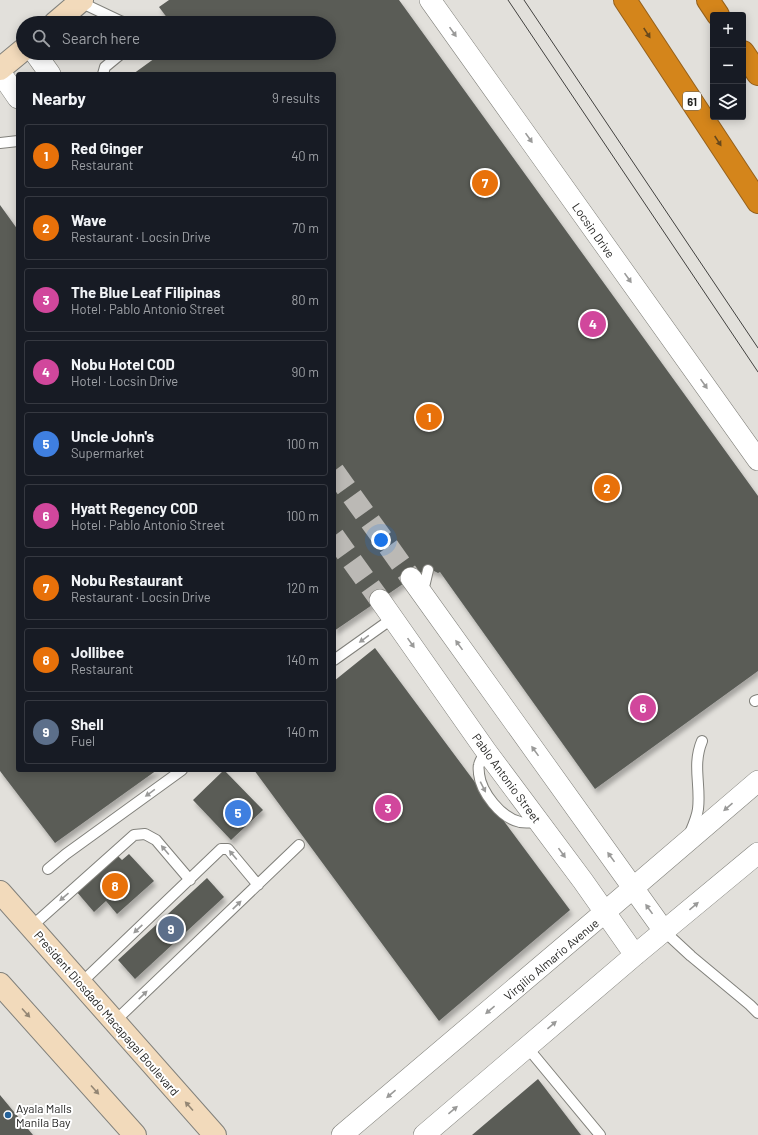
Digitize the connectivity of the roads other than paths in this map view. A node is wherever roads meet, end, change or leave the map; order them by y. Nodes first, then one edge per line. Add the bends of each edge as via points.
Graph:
1 (430, 0) edge
2 (625, 0) edge
3 (708, 0) edge
4 (81, 1) edge
5 (716, 12) edge
6 (63, 16) edge
7 (110, 16) edge
8 (16, 56) edge
9 (746, 56) edge
10 (40, 60) edge
11 (114, 60) edge
12 (0, 69) edge
13 (0, 72) edge
14 (49, 72) edge
15 (104, 72) edge
16 (758, 74) edge
17 (16, 95) edge
18 (16, 141) edge
19 (0, 143) edge
20 (758, 202) edge
21 (758, 460) edge
22 (420, 580) tunnel mouth
23 (380, 600) tunnel mouth
24 (393, 618) junction
25 (336, 659) edge
26 (702, 741) dead end
27 (179, 772) edge
28 (758, 781) edge
29 (299, 845) dead end
30 (683, 846) junction
31 (758, 853) edge
32 (48, 869) dead end
33 (190, 880) junction
34 (258, 885) junction
35 (633, 888) junction
36 (0, 892) edge
37 (605, 912) junction
38 (31, 927) junction
39 (664, 931) junction
40 (635, 955) junction
41 (81, 983) junction
42 (0, 984) edge
43 (758, 1013) edge
44 (114, 1022) junction
45 (527, 1047) junction
46 (135, 1135) edge
47 (215, 1135) edge
48 (342, 1135) edge
49 (424, 1135) edge
50 (600, 1135) edge

1 -> 21 street, Locsin Drive
2 -> 20 highway, 61
3 - 5 highway
4 - 6 main road
4 - 7 lane
8 - 12 main road
9 - 16 highway
10 - 14 street
11 - 15 lane via 105,67
13 - 17 street
18 - 19 lane
35 -> 22 street
23 - 24 street, Pablo Antonio Street
24 -> 25 lane
24 -> 37 street, Pablo Antonio Street via 486,751
26 - 30 lane via 696,767 698,810
27 -> 32 lane
28 -> 30 street, Virgilio Almario Avenue
29 - 34 lane
30 - 35 street, Virgilio Almario Avenue
39 -> 31 street
34 -> 33 lane via 228,849 221,849
33 -> 38 lane via 156,840 145,834 134,835
33 -> 41 lane
44 -> 34 lane
35 - 37 street, Virgilio Almario Avenue
39 -> 35 street
36 - 38 main road, President Diosdado Macapagal Boulevard
37 - 40 street, Pablo Antonio Street
37 -> 48 street, Virgilio Almario Avenue
38 - 41 main road, President Diosdado Macapagal Boulevard
39 - 40 street
39 - 43 lane
45 -> 40 street
41 - 44 main road, President Diosdado Macapagal Boulevard
42 -> 46 main road
47 -> 44 main road, President Diosdado Macapagal Boulevard
49 -> 45 street
45 - 50 lane

